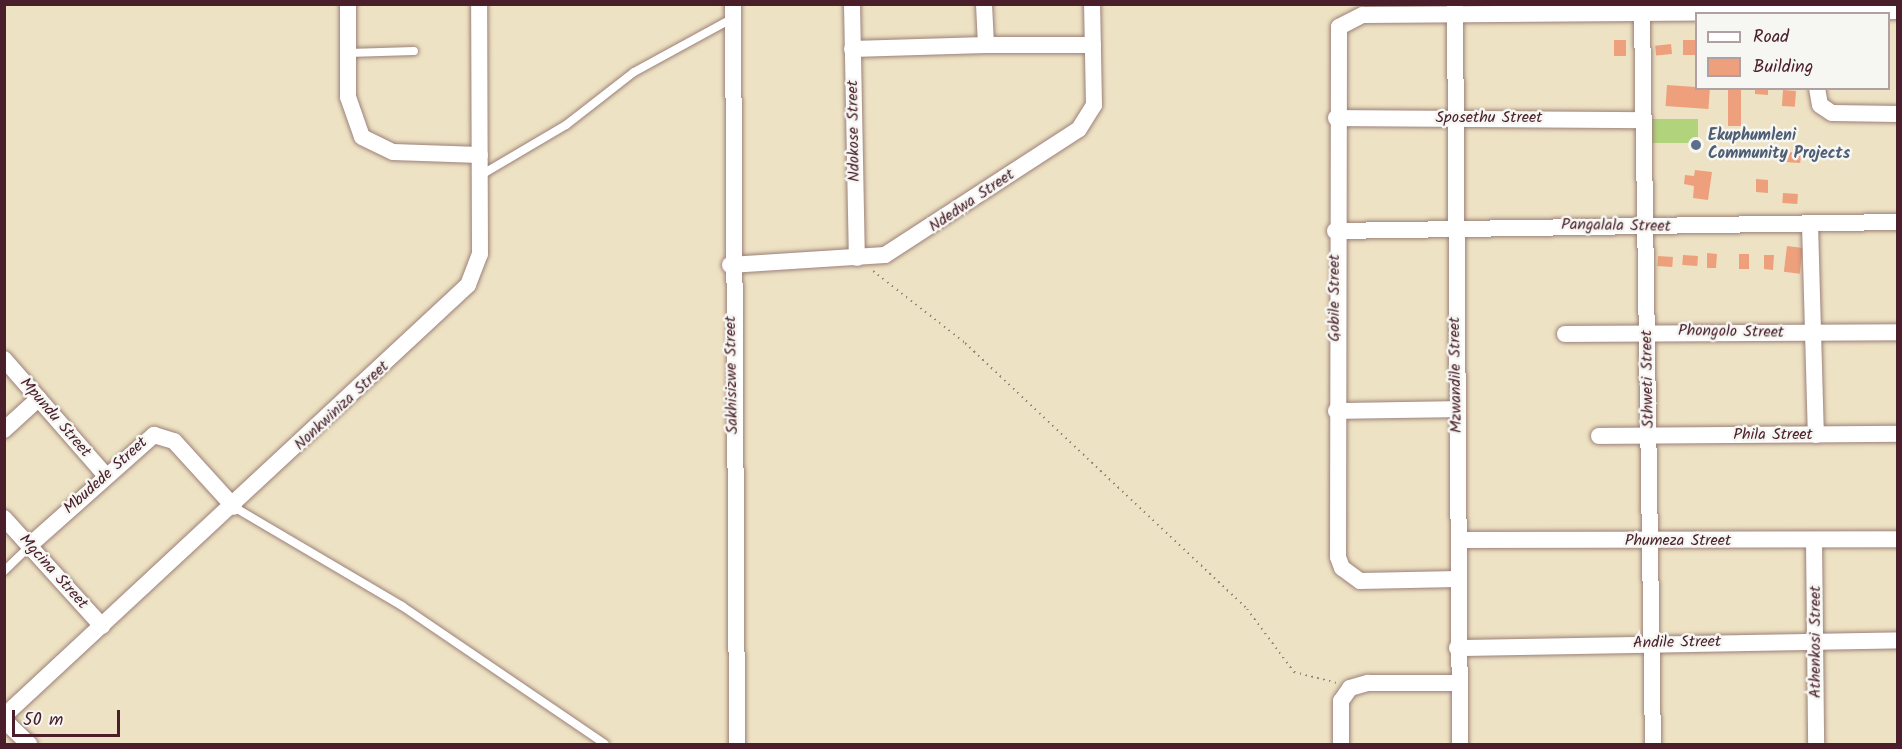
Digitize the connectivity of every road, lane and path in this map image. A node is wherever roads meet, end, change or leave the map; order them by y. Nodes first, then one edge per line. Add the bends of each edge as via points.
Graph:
1 (348, 4) edge
2 (479, 4) edge
3 (852, 4) edge
4 (984, 4) edge
5 (1092, 4) edge
6 (733, 11) edge
7 (1455, 11) edge
8 (1898, 11) edge
9 (1813, 12) edge
10 (1695, 13) edge
11 (1642, 14) junction
12 (986, 45) junction
13 (1094, 45) junction
14 (852, 49) junction
15 (414, 51) dead end
16 (348, 53) junction
17 (1817, 90) edge
18 (1898, 114) edge
19 (1336, 118) junction
20 (1454, 118) junction
21 (1643, 120) junction
22 (480, 154) junction
23 (480, 175) junction
24 (1898, 222) edge
25 (1810, 224) junction
26 (1645, 228) junction
27 (1453, 229) junction
28 (1335, 231) junction
29 (857, 258) junction
30 (730, 265) junction
31 (1647, 331) junction
32 (1898, 332) edge
33 (1565, 334) dead end
34 (1813, 334) junction
35 (4, 359) edge
36 (39, 398) junction
37 (1457, 409) junction
38 (1336, 411) junction
39 (4, 430) edge
40 (1898, 434) edge
41 (1816, 435) junction
42 (1599, 436) dead end
43 (1648, 436) junction
44 (106, 476) junction
45 (234, 507) junction
46 (4, 518) edge
47 (1898, 539) edge
48 (1459, 540) junction
49 (1814, 540) junction
50 (1648, 541) junction
51 (30, 546) junction
52 (4, 571) edge
53 (1458, 579) junction
54 (102, 626) junction
55 (1816, 640) junction
56 (1898, 640) edge
57 (1649, 643) junction
58 (1457, 648) junction
59 (1458, 683) junction
60 (1350, 688) junction
61 (4, 718) edge
62 (29, 744) edge
63 (605, 744) edge
64 (736, 744) edge
65 (1341, 744) edge
66 (1460, 744) edge
67 (1653, 744) edge
68 (1816, 744) edge

1 - 16 street
2 - 22 street, Nonkwiniza Street
3 - 14 street, Ndokose Street
4 - 12 street
5 - 13 street, Ndedwa Street
6 - 23 lane via 634,72 566,125
6 - 30 street, Sakhisizwe Street
7 - 11 street, Gobile Street
7 - 19 street, Gobile Street via 1363,15 1346,20 1335,36
7 - 20 street, Mzwandile Street
8 - 9 street, Gobile Street
10 - 11 street, Gobile Street
11 - 21 street, Sthweti Street
12 - 13 street
12 - 14 street
13 - 29 street, Ndedwa Street via 1094,105 1088,122 903,247
14 - 29 street, Ndokose Street
15 - 16 lane
16 - 22 street via 349,110 368,142 393,152
17 - 18 street via 1820,105 1832,113
19 - 20 street, Sposethu Street
19 - 28 street, Gobile Street
20 - 21 street, Sposethu Street
20 - 27 street, Mzwandile Street
21 - 26 street, Sthweti Street
22 - 23 street, Nonkwiniza Street
23 - 45 street, Nonkwiniza Street via 480,254 468,285
24 - 25 street, Pangalala Street
25 - 26 street, Pangalala Street
25 - 34 street
26 - 27 street, Pangalala Street
26 - 31 street, Sthweti Street
27 - 28 street, Pangalala Street
27 - 37 street, Mzwandile Street
28 - 38 street, Gobile Street
29 - 30 street, Ndedwa Street
29 - 60 path via 965,343 1247,609 1294,672
30 - 64 street, Sakhisizwe Street
31 - 33 street, Phongolo Street
31 - 34 street, Phongolo Street
31 - 43 street, Sthweti Street
32 - 34 street, Phongolo Street
34 - 41 street
35 - 36 street, Mpundu Street
36 - 39 street
36 - 44 street, Mpundu Street
37 - 38 street
37 - 48 street, Mzwandile Street
38 - 53 street, Gobile Street via 1342,568 1371,583
40 - 41 street, Phila Street
41 - 43 street, Phila Street
42 - 43 street, Phila Street
43 - 50 street, Sthweti Street
44 - 45 street, Mbudede Street via 145,439 164,435
44 - 51 street, Mbudede Street
45 - 54 street, Nonkwiniza Street
45 - 63 lane via 402,606
46 - 51 street, Mgcina Street
47 - 49 street, Phumeza Street
48 - 50 street, Phumeza Street
48 - 53 street, Mzwandile Street
49 - 50 street, Phumeza Street
49 - 55 street, Athenkosi Street
50 - 57 street, Sthweti Street
51 - 52 lane
51 - 54 street, Mgcina Street
53 - 58 street, Mzwandile Street
54 - 61 street, Nonkwiniza Street
55 - 56 street, Andile Street
55 - 57 street, Andile Street
55 - 68 street, Athenkosi Street
57 - 58 street, Andile Street
57 - 67 street, Sthweti Street
58 - 59 street, Mzwandile Street
59 - 60 street via 1368,683
59 - 66 street, Mzwandile Street
60 - 65 street via 1341,702
61 - 62 street

